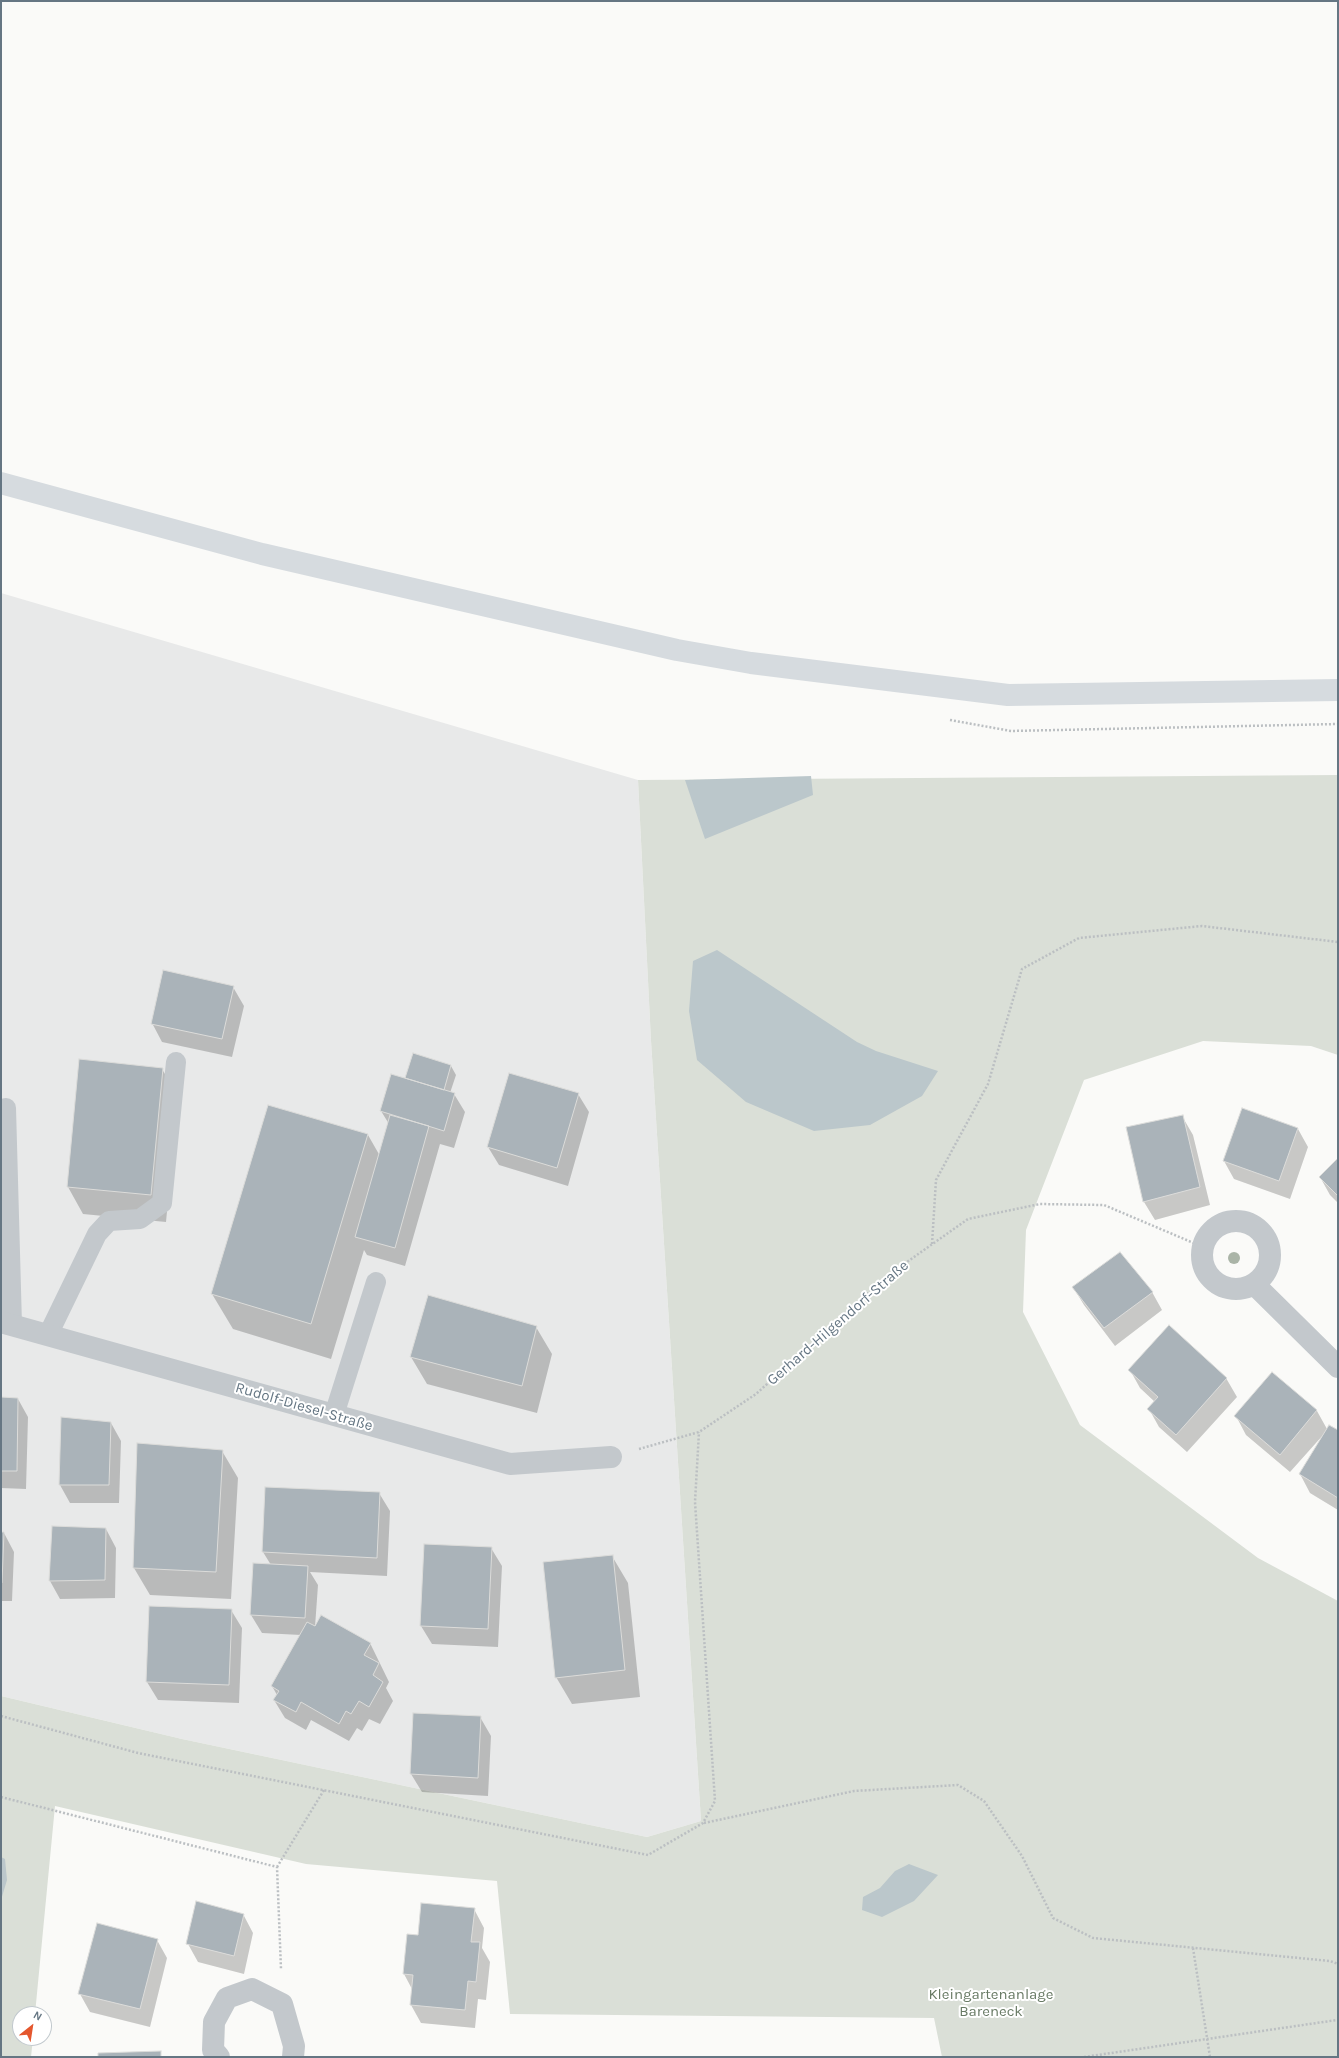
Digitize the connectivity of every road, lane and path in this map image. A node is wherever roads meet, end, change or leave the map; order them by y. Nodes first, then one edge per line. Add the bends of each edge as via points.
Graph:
1 (1, 483) edge
2 (1338, 690) edge
3 (1338, 942) edge
4 (176, 1062) dead end
5 (6, 1108) dead end
6 (932, 1244) junction
7 (1203, 1247) junction
8 (376, 1282) dead end
9 (1254, 1284) junction
10 (7, 1324) edge
11 (48, 1335) junction
12 (1338, 1367) edge
13 (334, 1415) junction
14 (699, 1432) junction
15 (611, 1457) joint
16 (1, 1716) edge
17 (324, 1790) junction
18 (1, 1797) edge
19 (703, 1823) junction
20 (277, 1867) junction
21 (1193, 1948) junction
22 (1338, 1964) edge
23 (282, 2004) junction
24 (1338, 2020) edge
25 (1207, 2039) junction
26 (219, 2057) edge
27 (293, 2057) edge
28 (1084, 2057) edge
29 (1210, 2057) edge

1 - 2 main road via 262,554 677,650 751,663 1008,695
3 - 6 path via 1202,926 1078,938 1022,969 988,1084 936,1180
4 - 11 lane via 162,1203 140,1219 109,1221 97,1234
5 - 10 lane
6 - 7 path, Gerhard-Hilgendorf-Straße via 968,1218 1040,1204 1104,1205
6 - 14 path, Gerhard-Hilgendorf-Straße via 887,1276 756,1394
7 - 9 street via 1202,1260 1207,1272 1216,1282 1228,1288 1241,1289
7 - 9 street via 1209,1235 1218,1226 1232,1221 1245,1222 1257,1228 1266,1238 1270,1250 1269,1264 1264,1275
8 - 13 lane
9 - 12 street
10 - 11 street, Rudolf-Diesel-Straße
11 - 13 street, Rudolf-Diesel-Straße
13 - 15 street, Rudolf-Diesel-Straße via 510,1464
14 - 15 path, Gerhard-Hilgendorf-Straße
14 - 19 path via 695,1502 716,1801
16 - 17 path via 138,1753
17 - 19 path via 648,1855
17 - 20 path
18 - 20 path
19 - 21 path via 854,1791 958,1785 984,1802 1022,1856 1053,1918 1094,1938
20 - 23 path
21 - 22 path via 1330,1961
21 - 25 path
23 - 26 street via 252,1989 227,1998 214,2022 213,2050
23 - 27 street via 294,2046
24 - 25 path
25 - 28 path
25 - 29 path

